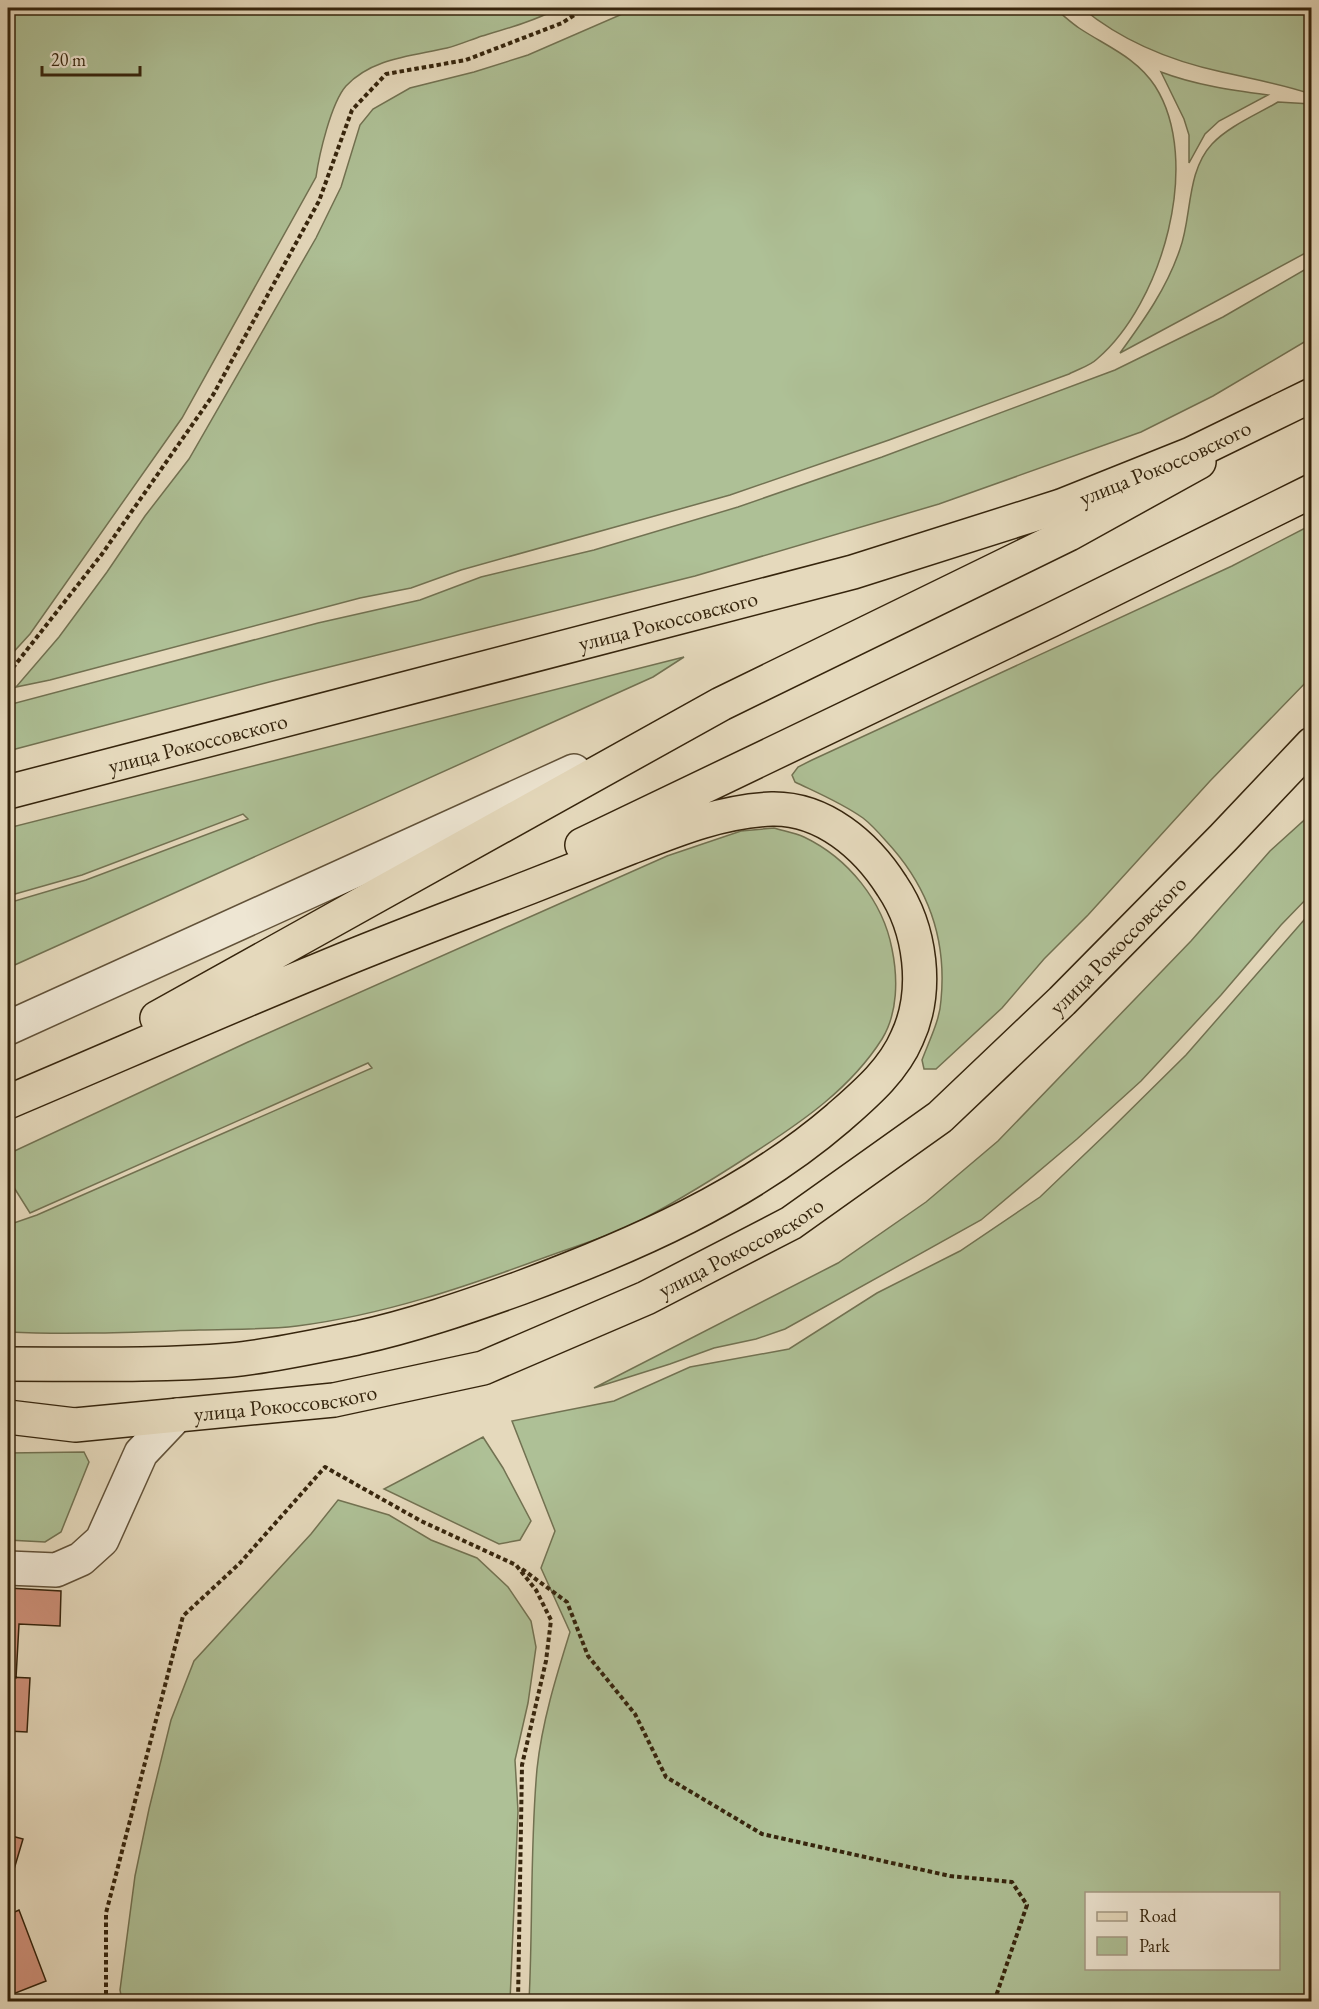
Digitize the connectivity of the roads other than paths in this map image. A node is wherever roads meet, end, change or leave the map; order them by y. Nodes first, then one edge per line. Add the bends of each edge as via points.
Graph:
1 (1311, 395) edge
2 (1311, 491) edge
3 (721, 704) junction
4 (1311, 744) edge
5 (8, 792) edge
6 (326, 966) junction
7 (8, 1028) edge
8 (8, 1102) edge
9 (8, 1365) edge
10 (177, 1415) junction
11 (8, 1417) edge
12 (8, 1568) edge

1 - 3 main road via 1069,534
1 - 5 main road, улица Рокоссовского via 1191,454 1061,506 853,572
2 - 6 main road
3 - 7 street
3 - 8 main road
4 - 10 main road, улица Рокоссовского via 1062,1001 940,1117 791,1223 646,1298 483,1368 333,1400
6 - 8 main road
6 - 9 main road via 716,817 780,809 808,813 835,826 876,864 906,910 921,977 908,1038 889,1068 854,1105 747,1183 658,1232 599,1258 433,1317 297,1350 223,1360
10 - 11 main road, улица Рокоссовского via 75,1425
10 - 12 street via 141,1453 102,1540 81,1559 56,1570

